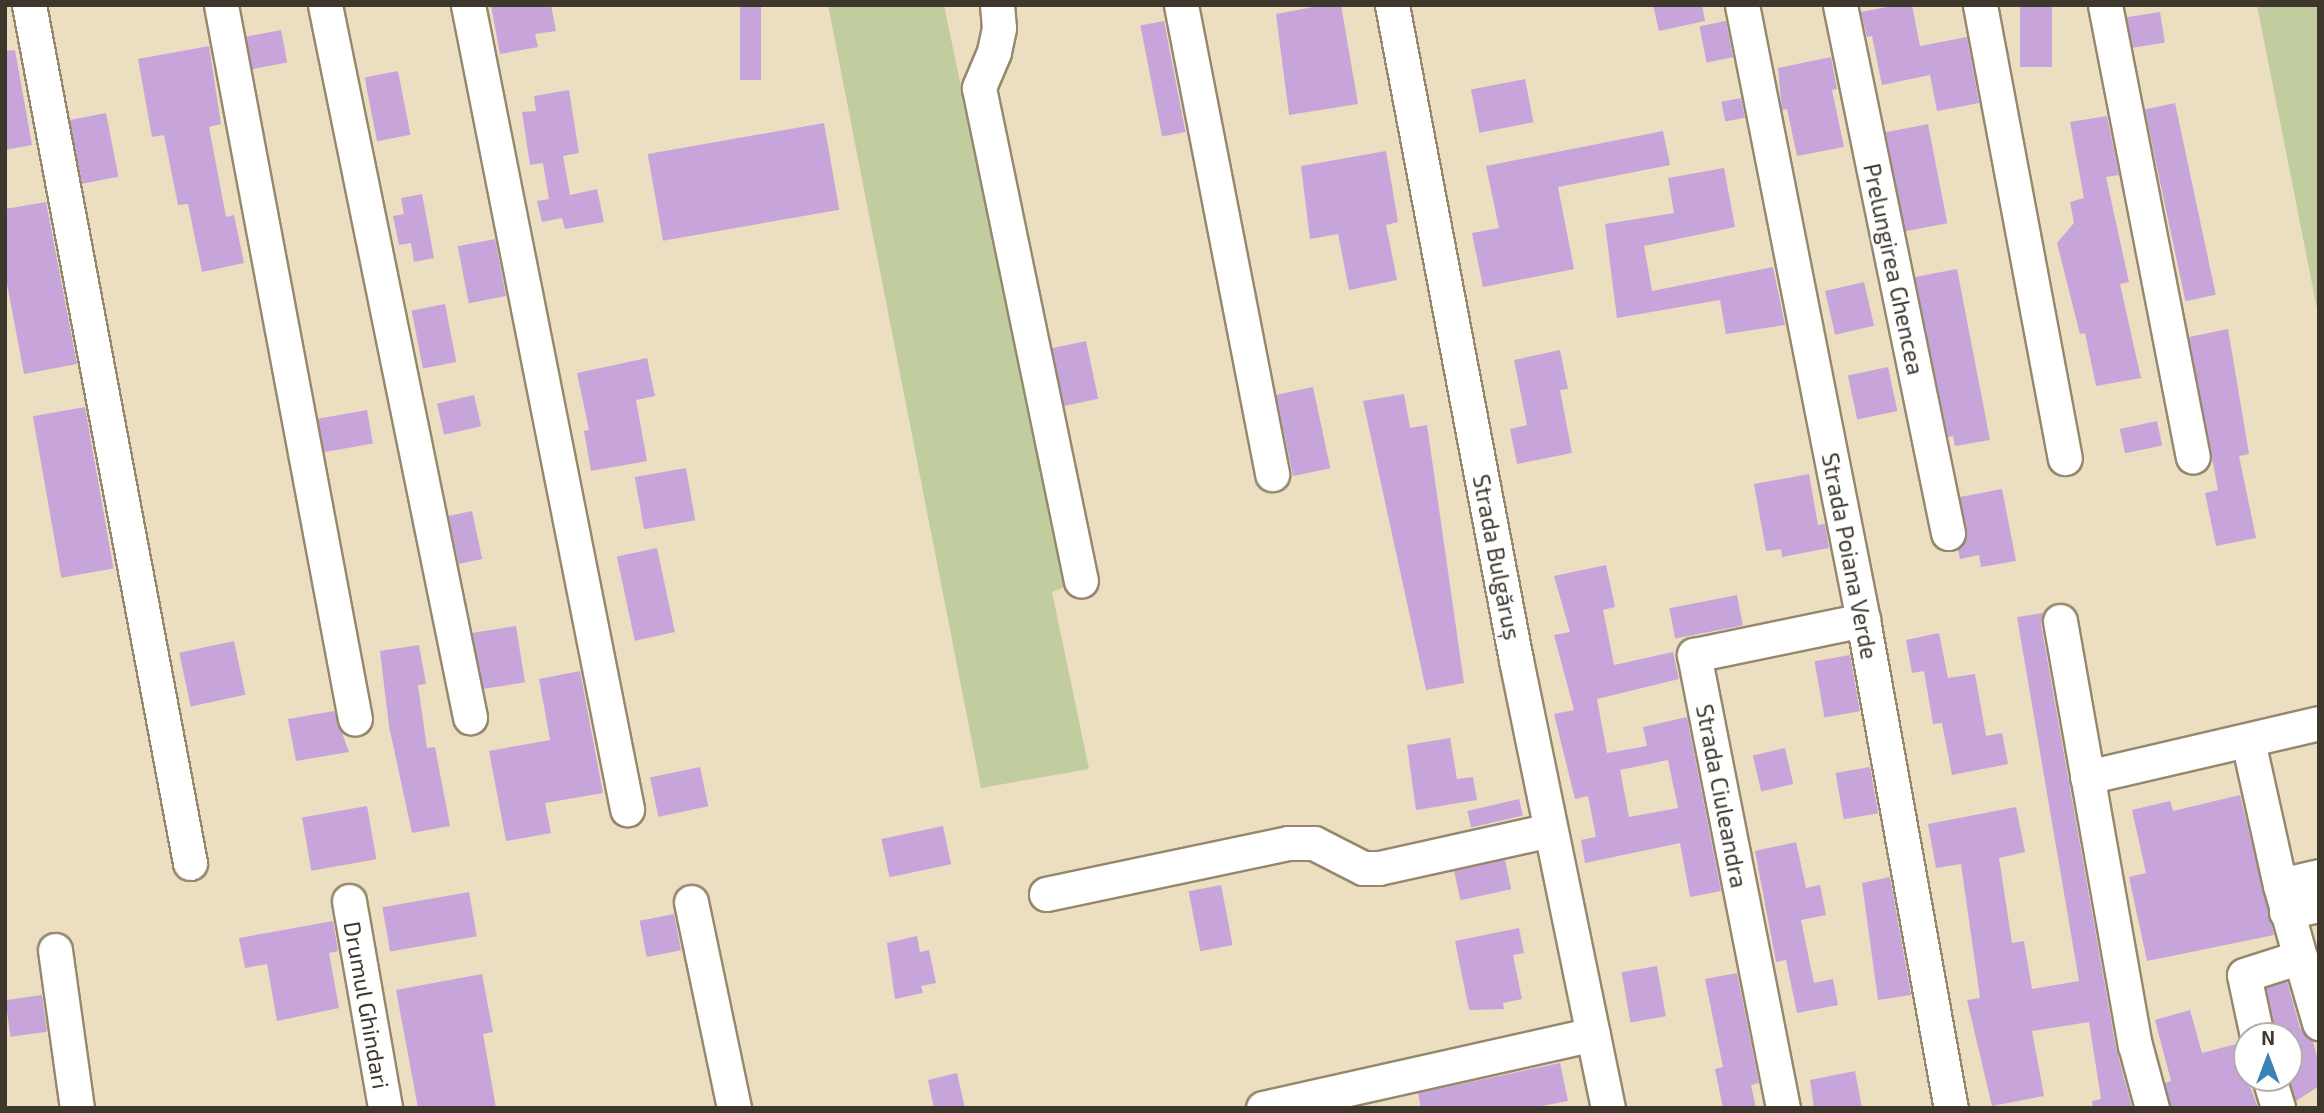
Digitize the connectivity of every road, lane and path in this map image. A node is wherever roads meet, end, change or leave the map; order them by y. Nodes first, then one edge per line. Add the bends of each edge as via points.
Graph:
1 (29, 5) edge
2 (221, 5) edge
3 (325, 5) edge
4 (468, 5) edge
5 (997, 5) edge
6 (1181, 5) edge
7 (1392, 5) edge
8 (1742, 5) edge
9 (1840, 5) edge
10 (1980, 5) edge
11 (2105, 5) edge
12 (2193, 457) dead end
13 (2065, 458) dead end
14 (1272, 474) dead end
15 (1948, 533) dead end
16 (1081, 581) dead end
17 (2060, 621) dead end
18 (1864, 625) junction
19 (470, 716) dead end
20 (355, 719) dead end
21 (2319, 723) edge
22 (2248, 741) junction
23 (2087, 776) junction
24 (627, 809) dead end
25 (1550, 830) junction
26 (190, 863) dead end
27 (2319, 876) edge
28 (1046, 894) dead end
29 (2283, 899) junction
30 (349, 901) dead end
31 (691, 902) dead end
32 (2319, 905) edge
33 (55, 950) dead end
34 (2300, 957) junction
35 (2254, 1022) edge
36 (2319, 1023) edge
37 (1593, 1034) junction
38 (76, 1108) edge
39 (385, 1108) edge
40 (734, 1108) edge
41 (1263, 1108) edge
42 (1608, 1108) edge
43 (1783, 1108) edge
44 (1951, 1108) edge
45 (2152, 1108) edge

1 - 26 street
2 - 20 street
3 - 19 street
4 - 24 street
5 - 16 street via 994,52 979,88
6 - 14 street
7 - 25 street, Strada Bulgăruș
8 - 18 street, Strada Poiana Verde
9 - 15 street, Prelungirea Ghencea
10 - 13 street
11 - 12 street
17 - 23 street
18 - 43 street, Strada Ciuleandra via 1694,655
18 - 44 street, Strada Poiana Verde
21 - 22 street
22 - 23 street
22 - 29 street
23 - 45 street via 2135,1045
25 - 28 street via 1380,868 1363,868 1314,843 1288,843
25 - 37 street, Strada Bulgăruș
27 - 29 street
29 - 32 street
29 - 34 street
30 - 39 street, Drumul Ghindari
31 - 40 street
33 - 38 street
34 - 35 street via 2244,975
34 - 36 street
37 - 41 street
37 - 42 street, Strada Bulgăruș

